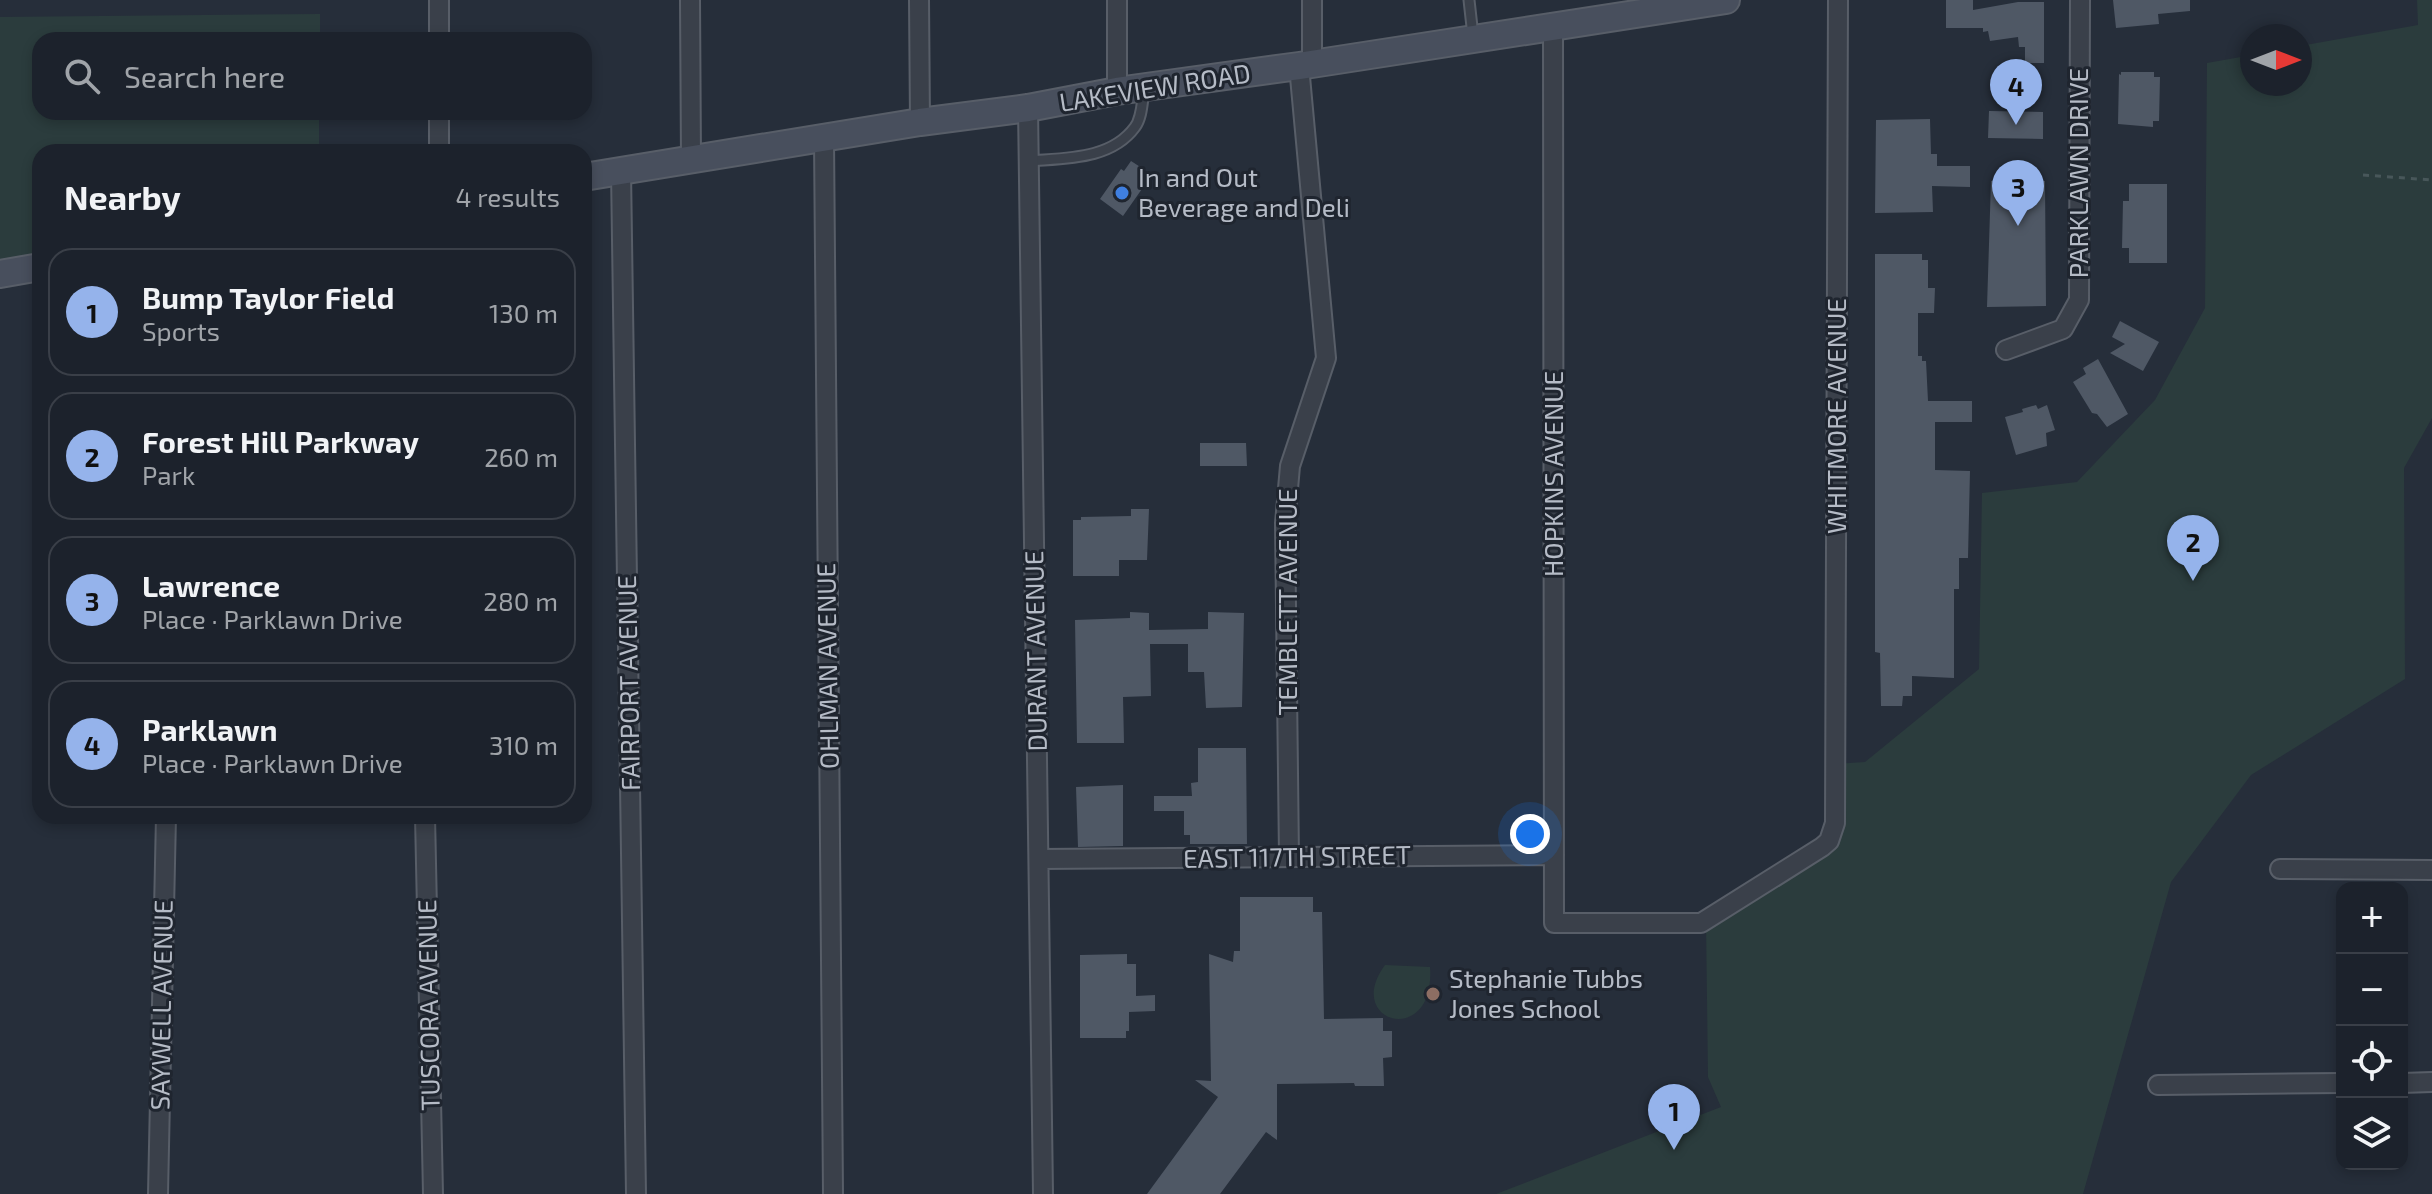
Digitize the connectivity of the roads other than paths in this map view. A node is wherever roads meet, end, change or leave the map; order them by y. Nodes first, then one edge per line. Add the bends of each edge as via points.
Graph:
1 (439, 0) edge
2 (690, 0) edge
3 (919, 0) edge
4 (1117, 0) edge
5 (1312, 0) edge
6 (1469, 0) edge
7 (1726, 0) edge
8 (1838, 0) edge
9 (2080, 0) edge
10 (1553, 25) junction
11 (439, 32) edge
12 (1473, 38) junction
13 (1306, 64) junction
14 (1144, 87) junction
15 (1117, 91) junction
16 (1028, 108) junction
17 (439, 120) edge
18 (920, 122) junction
19 (824, 139) junction
20 (439, 144) edge
21 (691, 160) junction
22 (1029, 161) junction
23 (621, 171) junction
24 (592, 176) edge
25 (32, 268) edge
26 (0, 274) edge
27 (2006, 350) dead end
28 (166, 824) edge
29 (425, 824) edge
30 (1554, 855) junction
31 (1289, 857) junction
32 (1039, 859) junction
33 (2280, 869) dead end
34 (2432, 870) edge
35 (1554, 923) joint
36 (2432, 1082) edge
37 (2336, 1083) edge
38 (2408, 1083) edge
39 (2158, 1085) dead end
40 (158, 1194) edge
41 (433, 1194) edge
42 (636, 1194) edge
43 (833, 1194) edge
44 (1043, 1194) edge

1 - 11 street
2 - 21 street
3 - 18 street
4 - 15 street
5 - 13 street, TEMBLETT AVENUE
6 - 12 lane
7 - 10 street, LAKEVIEW ROAD
8 - 35 street, WHITMORE AVENUE via 1834,832 1822,847 1701,923
9 - 27 street, PARKLAWN DRIVE via 2079,300 2063,329
10 - 12 street, LAKEVIEW ROAD
10 - 30 street, HOPKINS AVENUE
12 - 13 street, LAKEVIEW ROAD
13 - 14 street, LAKEVIEW ROAD
13 - 31 street, TEMBLETT AVENUE via 1326,358 1290,466 1285,523
14 - 15 street, LAKEVIEW ROAD
14 - 22 lane via 1136,127 1111,147 1085,156
15 - 16 street, LAKEVIEW ROAD
16 - 18 street, LAKEVIEW ROAD
16 - 22 street, DURANT AVENUE
17 - 20 street
18 - 19 street, LAKEVIEW ROAD
19 - 21 street, LAKEVIEW ROAD
19 - 43 street, OHLMAN AVENUE
21 - 23 street, LAKEVIEW ROAD
22 - 32 street, DURANT AVENUE
23 - 24 street, LAKEVIEW ROAD
23 - 42 street, FAIRPORT AVENUE
25 - 26 street
28 - 40 street, SAYWELL AVENUE
29 - 41 street, TUSCORA AVENUE
30 - 31 street, EAST 117TH STREET
30 - 35 street, HOPKINS AVENUE
31 - 32 street, EAST 117TH STREET
32 - 44 street, DURANT AVENUE
33 - 34 street
36 - 38 street
37 - 39 street

